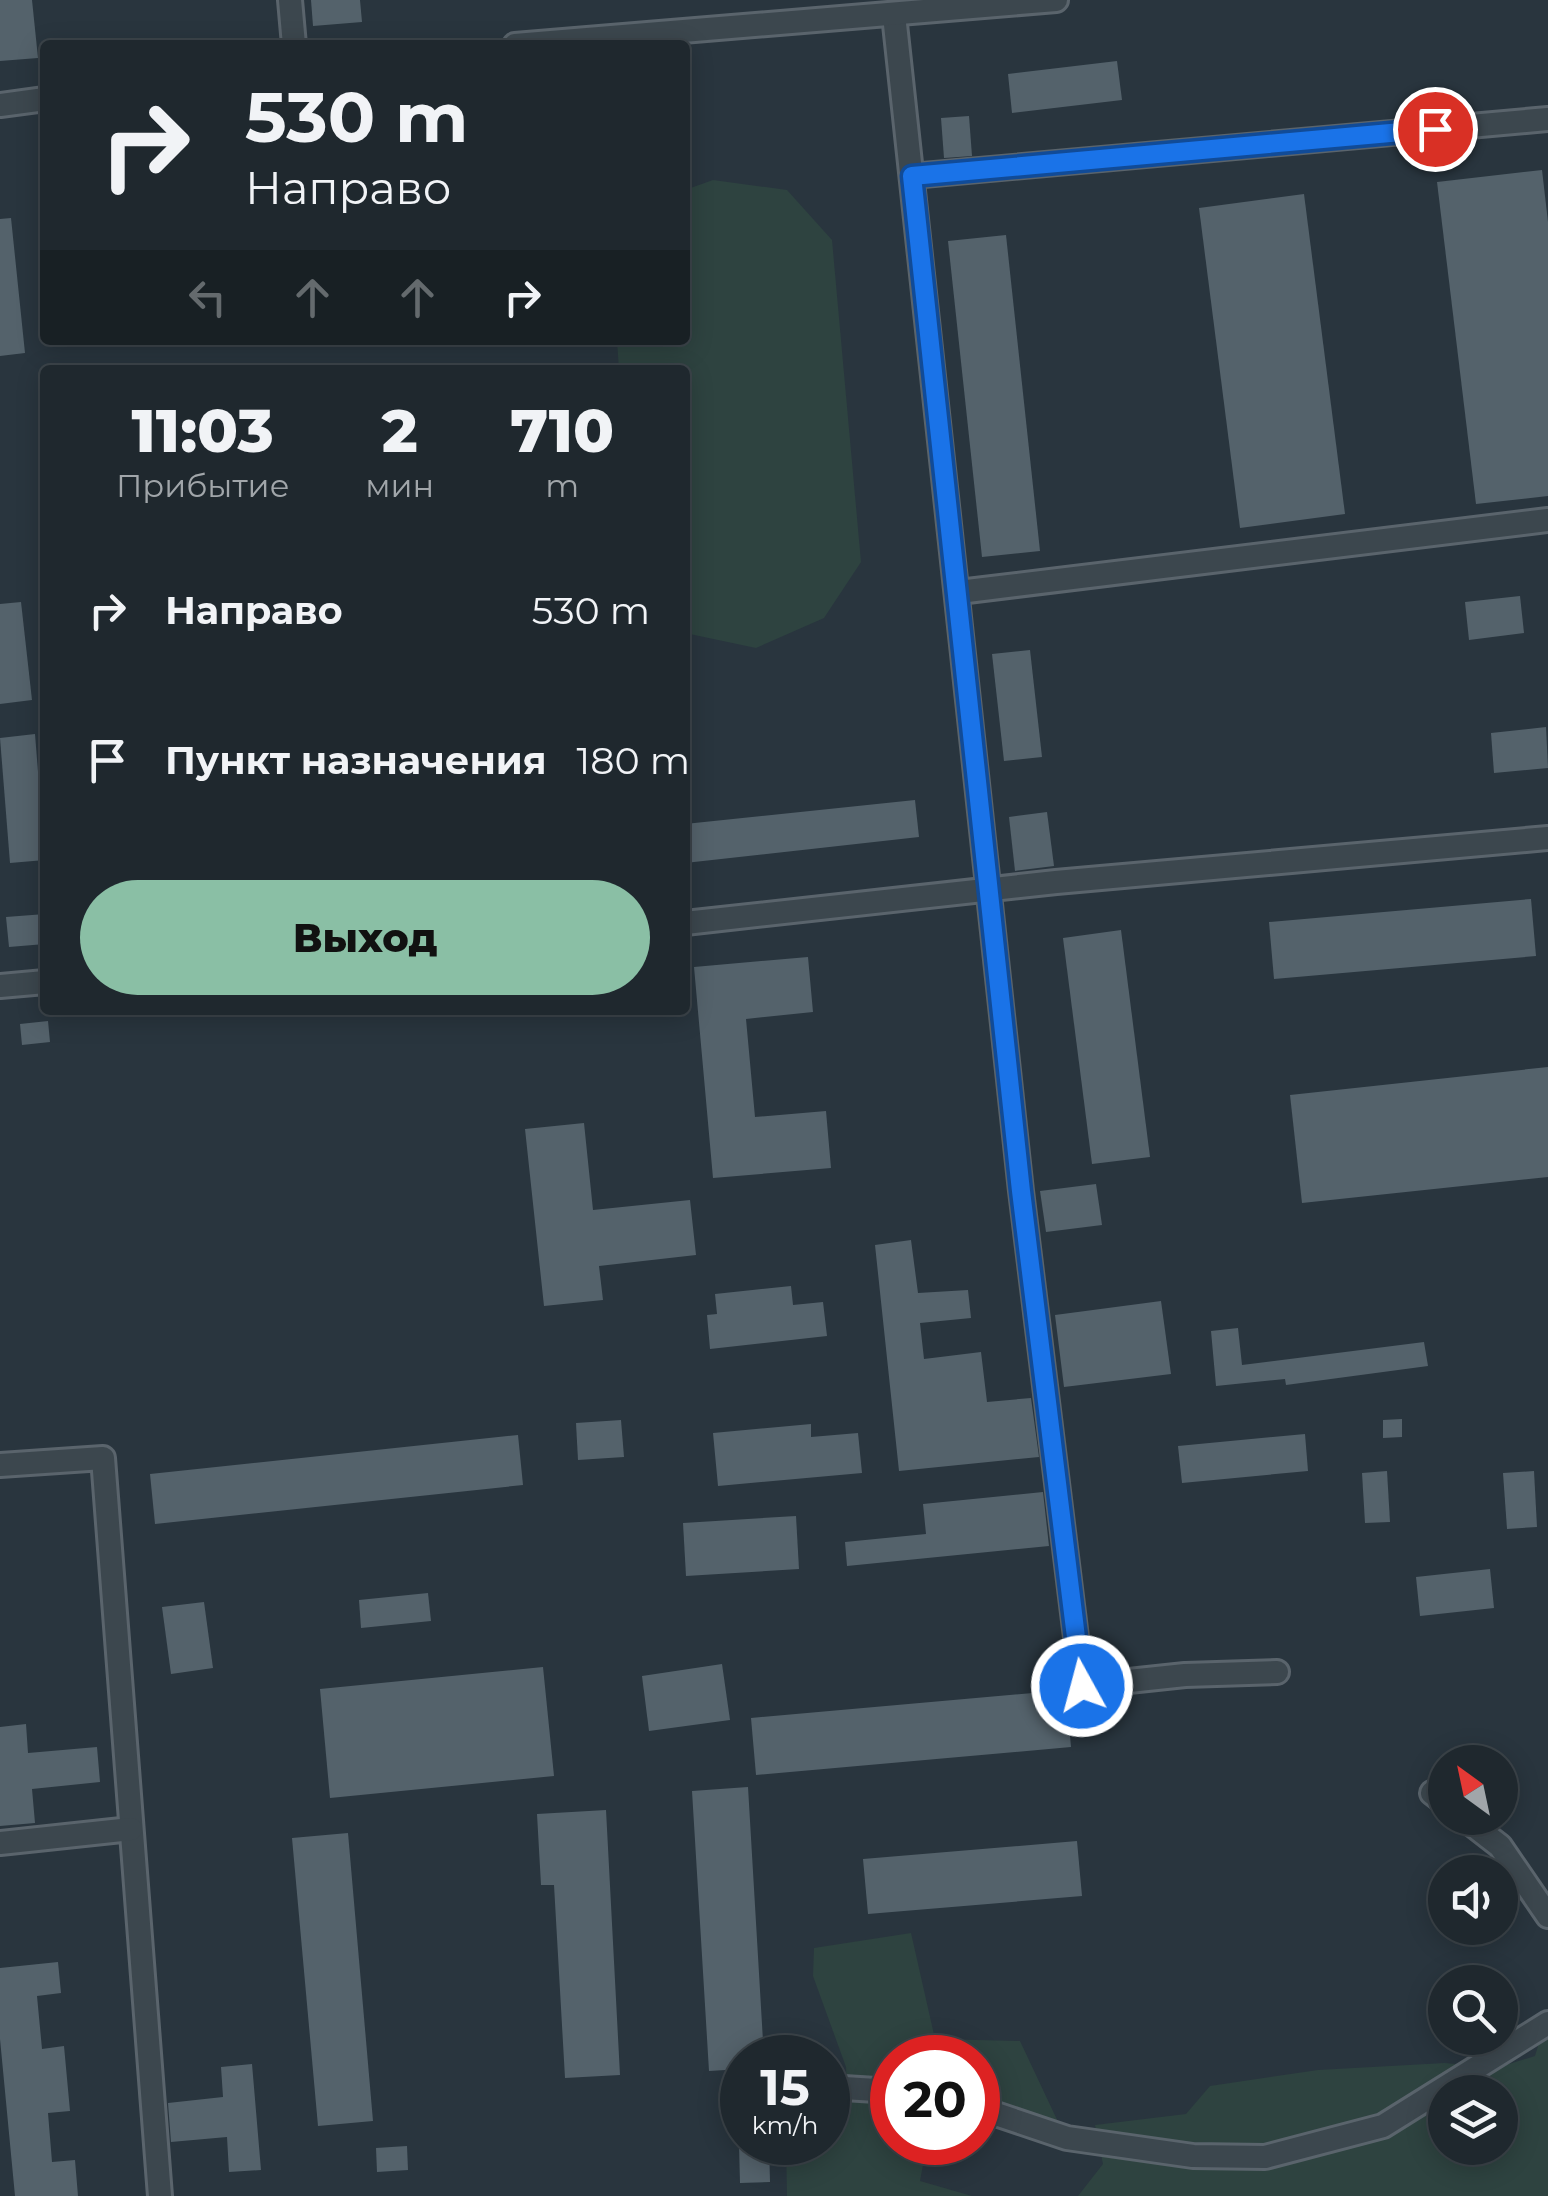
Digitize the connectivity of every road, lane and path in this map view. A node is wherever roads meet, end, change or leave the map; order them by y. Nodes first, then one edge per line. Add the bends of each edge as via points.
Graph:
1 (290, 0) edge
2 (1056, 0) edge
3 (894, 14) junction
4 (294, 40) edge
5 (576, 40) edge
6 (40, 100) edge
7 (0, 105) edge
8 (1548, 119) edge
9 (912, 176) junction
10 (1548, 520) edge
11 (959, 592) junction
12 (1548, 838) edge
13 (990, 890) junction
14 (690, 922) edge
15 (40, 982) edge
16 (0, 986) edge
17 (0, 1465) edge
18 (1277, 1672) dead end
19 (132, 1829) junction
20 (1486, 1835) edge
21 (0, 1843) edge
22 (1548, 1916) edge
23 (1548, 2023) edge
24 (1000, 2115) edge
25 (160, 2196) edge

1 - 4 lane
2 - 3 lane
3 - 5 lane
3 - 9 lane
6 - 7 lane
8 - 9 lane
9 - 11 lane
10 - 11 lane
11 - 13 lane
12 - 13 lane
13 - 14 lane
13 - 18 lane via 1082,1686
15 - 16 lane
17 - 19 lane via 103,1458
19 - 21 lane
19 - 25 lane
20 - 22 lane
23 - 24 lane via 1383,2126 1264,2157 1193,2156 1067,2138

